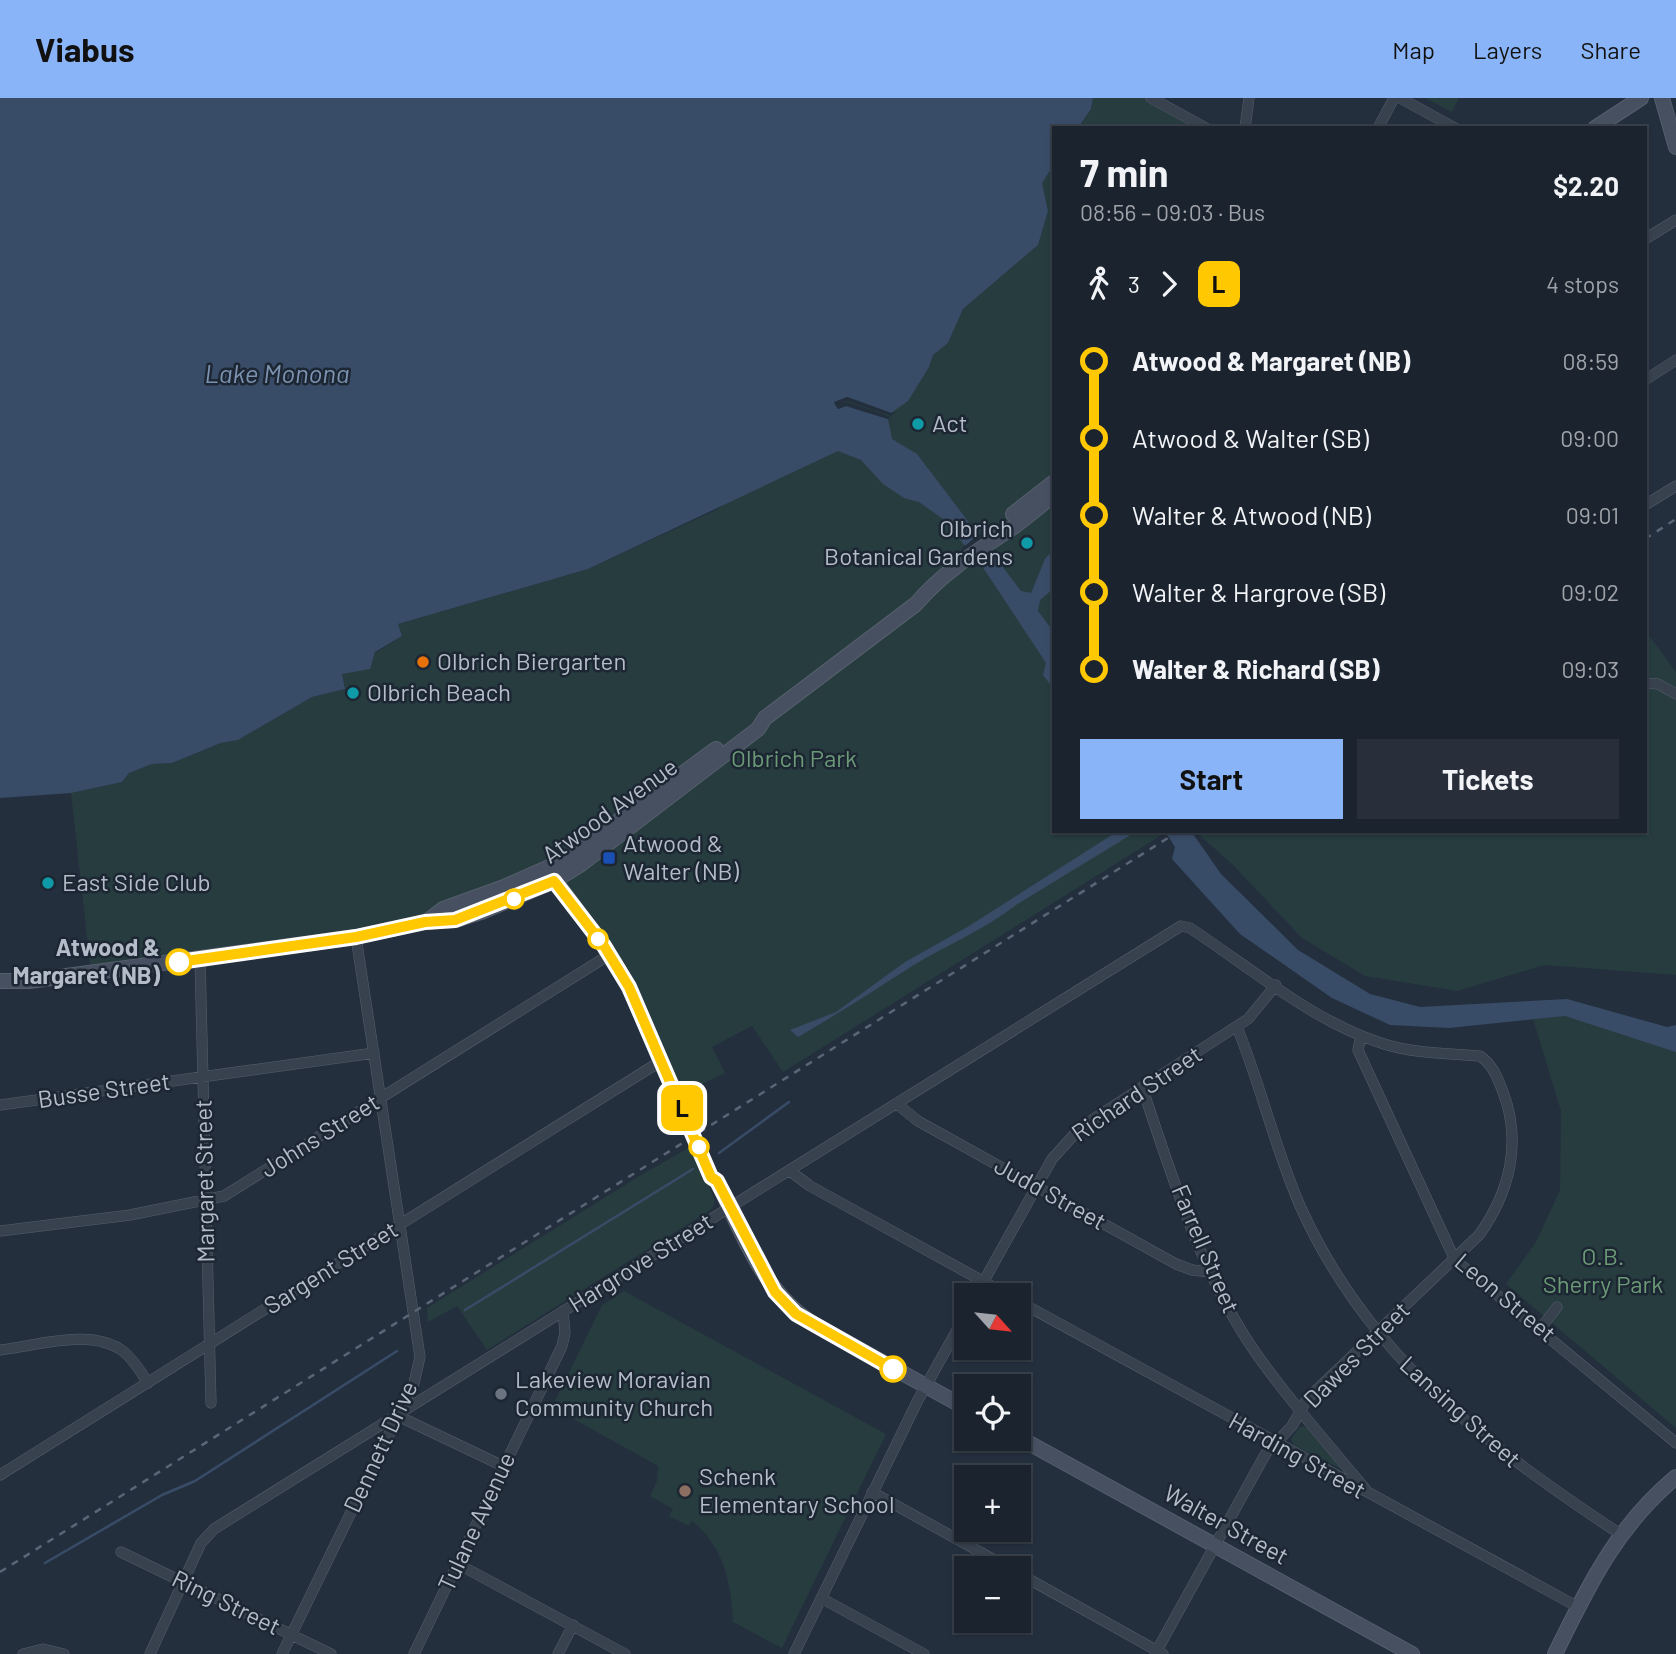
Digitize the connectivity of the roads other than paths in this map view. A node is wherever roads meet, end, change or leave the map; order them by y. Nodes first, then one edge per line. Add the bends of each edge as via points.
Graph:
1 (1151, 98) edge
2 (1249, 98) edge
3 (1394, 98) edge
4 (1400, 98) edge
5 (1641, 98) edge
6 (1662, 98) edge
7 (1202, 126) edge
8 (1245, 126) edge
9 (1379, 126) edge
10 (1451, 126) edge
11 (1598, 126) edge
12 (1676, 147) edge
13 (1676, 220) edge
14 (1647, 238) edge
15 (1676, 360) edge
16 (1647, 379) edge
17 (1052, 484) edge
18 (1676, 486) edge
19 (1052, 497) edge
20 (1647, 504) edge
21 (989, 541) junction
22 (1647, 682) edge
23 (1676, 694) edge
24 (547, 870) junction
25 (356, 937) junction
26 (609, 955) junction
27 (200, 959) junction
28 (0, 981) edge
29 (1276, 985) junction
30 (1237, 1027) junction
31 (1361, 1036) junction
32 (374, 1054) junction
33 (661, 1061) junction
34 (204, 1078) junction
35 (1142, 1087) junction
36 (381, 1099) junction
37 (897, 1104) junction
38 (0, 1105) edge
39 (790, 1171) junction
40 (1037, 1186) junction
41 (206, 1202) junction
42 (726, 1209) junction
43 (400, 1224) junction
44 (0, 1231) edge
45 (1455, 1260) junction
46 (1209, 1272) junction
47 (984, 1282) joint
48 (1557, 1307) dead end
49 (1031, 1308) edge
50 (563, 1311) junction
51 (1540, 1329) junction
52 (1377, 1333) junction
53 (954, 1336) edge
54 (210, 1343) junction
55 (0, 1350) edge
56 (148, 1382) junction
57 (926, 1386) junction
58 (954, 1402) edge
59 (211, 1403) dead end
60 (1301, 1410) junction
61 (398, 1416) junction
62 (1276, 1443) junction
63 (1676, 1443) edge
64 (1031, 1444) edge
65 (503, 1466) junction
66 (0, 1475) edge
67 (1676, 1477) edge
68 (872, 1492) junction
69 (1372, 1497) junction
70 (1620, 1534) junction
71 (1215, 1545) junction
72 (121, 1552) dead end
73 (987, 1556) edge
74 (458, 1564) junction
75 (1031, 1580) edge
76 (185, 1583) junction
77 (821, 1598) junction
78 (1578, 1607) junction
79 (573, 1625) junction
80 (291, 1635) junction
81 (1158, 1653) edge
82 (23, 1654) edge
83 (64, 1654) edge
84 (150, 1654) edge
85 (282, 1654) edge
86 (331, 1654) edge
87 (414, 1654) edge
88 (558, 1654) edge
89 (625, 1654) edge
90 (794, 1654) edge
91 (924, 1654) edge
92 (1412, 1654) edge
93 (1555, 1654) edge

1 - 7 street
2 - 8 street
3 - 9 street
4 - 10 street
5 - 11 street
6 - 12 street
13 - 14 street
15 - 16 street
17 - 21 street, Atwood Avenue via 1000,525
18 - 20 street
19 - 21 street, Atwood Avenue
21 - 24 street, Atwood Avenue via 843,662 832,665 765,718 754,721 598,838
22 - 23 street
24 - 25 street, Atwood Avenue via 465,918
24 - 26 street
25 - 27 street, Atwood Avenue
25 - 32 street, Dennett Drive
26 - 33 street via 635,999
26 - 36 street, Johns Street
27 - 28 street, Atwood Avenue
27 - 34 street, Margaret Street
29 - 30 street, Richard Street
29 - 31 street
29 - 37 street, Hargrove Street via 1184,926 1175,927
30 - 35 street, Richard Street
30 - 52 street, Lansing Street via 1302,1209 1327,1258
31 - 45 street, Leon Street via 1358,1050
31 - 45 street, Dawes Street via 1408,1050 1483,1058 1496,1074 1508,1104 1512,1152 1506,1187 1492,1217
32 - 34 street, Busse Street
32 - 36 street, Dennett Drive
33 - 42 street via 711,1177 710,1185
33 - 43 street, Sargent Street
34 - 38 street, Busse Street
34 - 41 street, Margaret Street
35 - 40 street, Richard Street via 1076,1132 1052,1159
35 - 46 street, Farrell Street
36 - 41 street, Johns Street via 224,1196
36 - 43 street, Dennett Drive
37 - 39 street, Hargrove Street
37 - 40 street, Judd Street via 918,1121
39 - 42 street, Hargrove Street
39 - 47 street
40 - 46 street, Judd Street via 1176,1264
40 - 47 street, Richard Street
41 - 44 street, Johns Street
41 - 54 street, Margaret Street
42 - 50 street, Hargrove Street
42 - 57 street via 775,1292 796,1314
43 - 54 street, Sargent Street
43 - 61 street, Dennett Drive via 420,1348 414,1383
45 - 51 street, Leon Street
45 - 52 street, Dawes Street
46 - 60 street, Farrell Street via 1262,1362
48 - 51 street
49 - 62 street, Harding Street
50 - 61 street, Hargrove Street
50 - 65 street, Tulane Avenue via 562,1346
51 - 63 street, Leon Street
52 - 60 street, Dawes Street
52 - 70 street, Lansing Street via 1476,1432 1532,1476
53 - 57 street
54 - 56 street, Sargent Street
54 - 59 street, Margaret Street
55 - 56 street via 81,1339 98,1341 124,1352
56 - 66 street, Sargent Street
57 - 58 street
57 - 68 street
60 - 62 street, Dawes Street
60 - 69 street, Farrell Street
61 - 65 street
61 - 76 street, Hargrove Street via 205,1536
61 - 80 street, Dennett Drive
62 - 69 street, Harding Street
62 - 71 street, Dawes Street
64 - 71 street, Walter Street
65 - 74 street, Tulane Avenue
67 - 70 street
68 - 73 street
68 - 77 street
69 - 78 street, Harding Street
70 - 78 street
71 - 81 street, Dawes Street
71 - 92 street, Walter Street
72 - 76 street, Ring Street
74 - 79 street
74 - 87 street, Tulane Avenue
75 - 81 street
76 - 80 street, Ring Street
76 - 84 street
77 - 90 street
77 - 91 street
78 - 93 street
79 - 88 street
79 - 89 street
80 - 85 street, Dennett Drive
80 - 86 street, Ring Street
82 - 83 street via 43,1649

